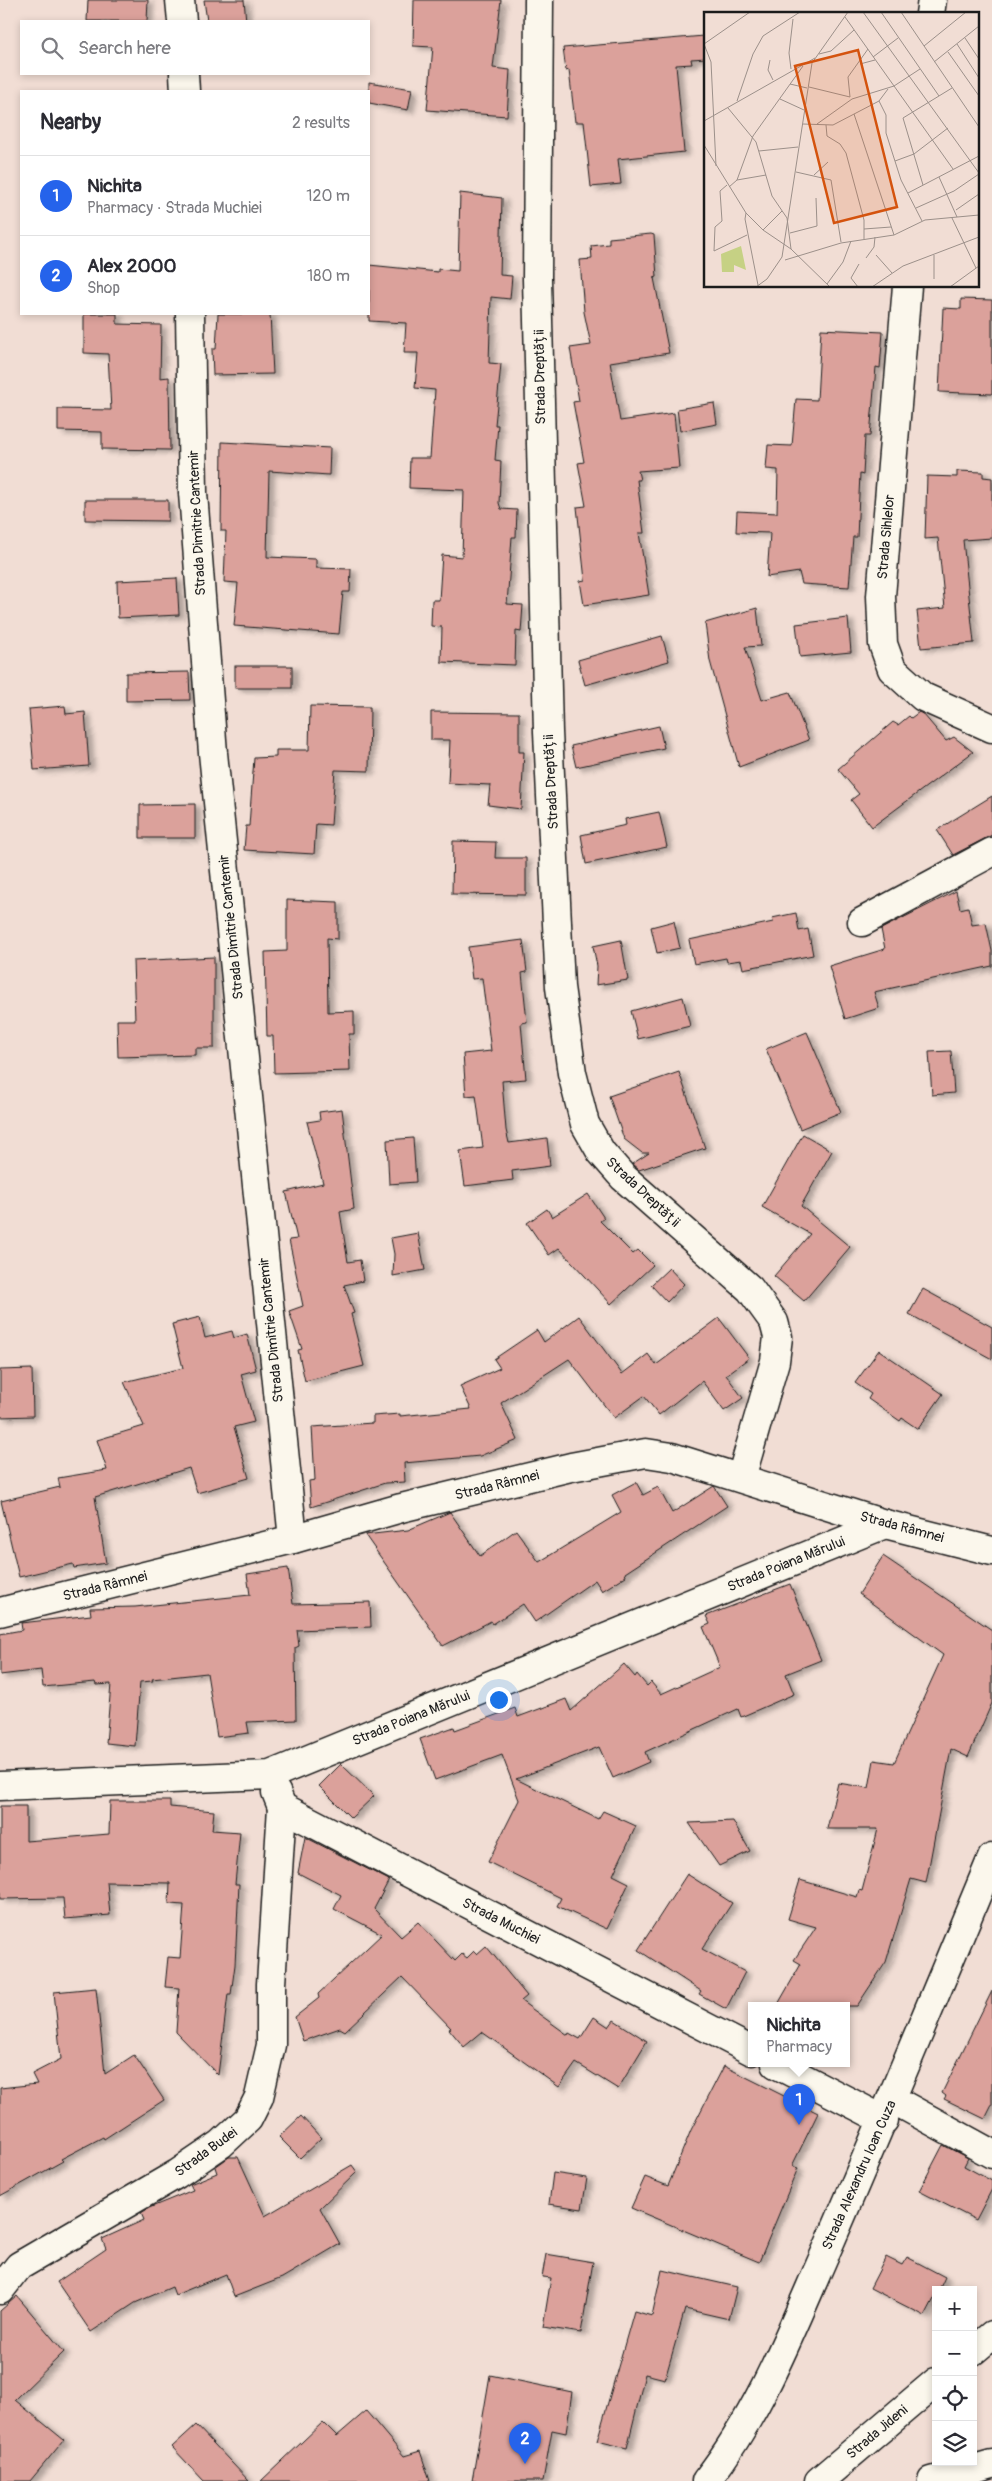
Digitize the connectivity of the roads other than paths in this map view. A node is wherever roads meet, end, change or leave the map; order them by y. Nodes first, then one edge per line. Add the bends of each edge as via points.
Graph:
1 (180, 0) edge
2 (539, 0) edge
3 (182, 20) edge
4 (184, 75) edge
5 (185, 90) edge
6 (907, 288) edge
7 (190, 315) edge
8 (992, 728) edge
9 (992, 852) edge
10 (862, 922) dead end
11 (741, 1478) junction
12 (885, 1524) junction
13 (293, 1539) junction
14 (992, 1551) edge
15 (0, 1612) edge
16 (270, 1775) junction
17 (0, 1786) edge
18 (282, 1807) junction
19 (992, 1858) edge
20 (748, 2049) edge
21 (783, 2067) edge
22 (888, 2109) junction
23 (992, 2154) edge
24 (10, 2266) edge
25 (0, 2290) edge
26 (992, 2335) edge
27 (977, 2347) edge
28 (932, 2385) edge
29 (992, 2464) edge
30 (706, 2481) edge
31 (819, 2481) edge
32 (932, 2481) edge

1 - 3 street
2 - 11 street, Strada Dreptății via 537,279 548,732 560,986 585,1124 601,1152 623,1177 750,1289 774,1322 778,1338 775,1362
4 - 5 street
6 - 8 street, Strada Sihlelor via 881,596 883,644 892,669 923,697
7 - 13 street, Strada Dimitrie Cantemir via 193,493 213,753
9 - 10 street
11 - 12 street, Strada Râmnei
11 - 13 street, Strada Râmnei via 672,1457 646,1453 571,1467 401,1508
12 - 14 street, Strada Râmnei
12 - 16 street, Strada Poiana Mărului
13 - 15 street, Strada Râmnei
16 - 17 street, Strada Poiana Mărului
16 - 18 street
18 - 20 street, Strada Muchiei
18 - 24 street, Strada Budei via 271,1984 271,2045 260,2097 248,2119 221,2144 177,2174
19 - 22 street, Strada Alexandru Ioan Cuza
21 - 22 street
22 - 23 street
22 - 30 street, Strada Alexandru Ioan Cuza via 763,2394
24 - 25 street, Strada Budei
26 - 27 street
28 - 31 street, Strada Jideni
29 - 32 street

